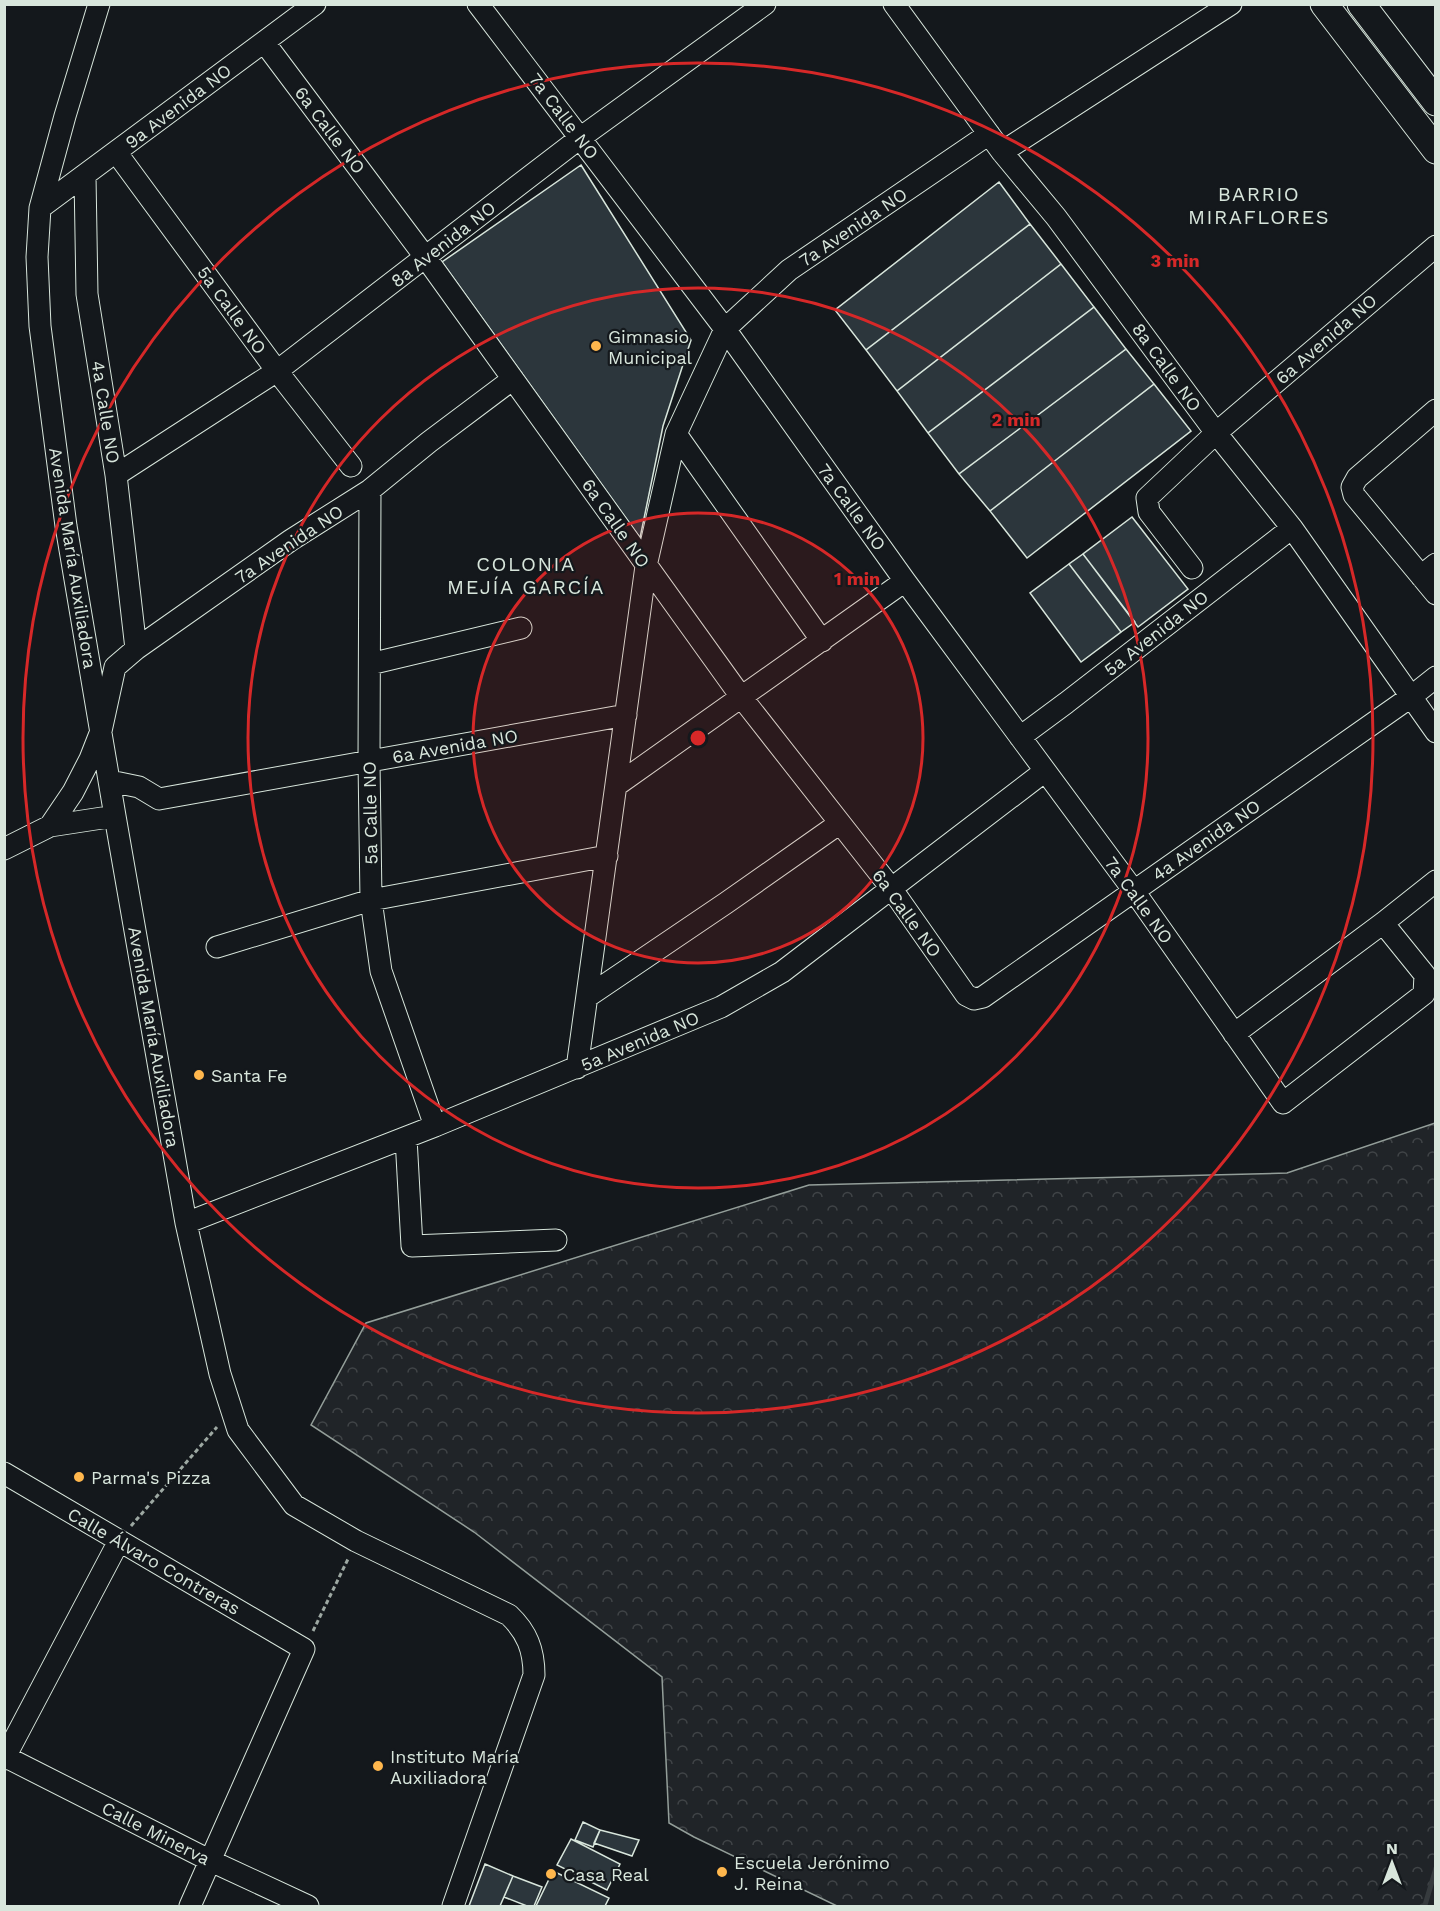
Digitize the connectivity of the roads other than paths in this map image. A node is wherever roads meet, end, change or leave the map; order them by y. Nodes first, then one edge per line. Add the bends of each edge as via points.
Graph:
1 (99, 4) edge
2 (315, 4) edge
3 (478, 4) edge
4 (765, 4) edge
5 (894, 4) edge
6 (1231, 4) edge
7 (1324, 4) edge
8 (1361, 4) edge
9 (264, 42) junction
10 (1436, 102) edge
11 (989, 134) junction
12 (580, 138) junction
13 (1436, 150) edge
14 (116, 152) junction
15 (1002, 152) junction
16 (85, 176) junction
17 (40, 208) junction
18 (1436, 246) edge
19 (426, 258) junction
20 (724, 329) junction
21 (277, 371) junction
22 (513, 379) junction
23 (1436, 410) edge
24 (676, 434) junction
25 (1216, 434) junction
26 (351, 466) dead end
27 (116, 475) junction
28 (370, 490) junction
29 (1292, 528) junction
30 (646, 566) junction
31 (1192, 568) dead end
32 (1428, 570) edge
33 (905, 581) junction
34 (1436, 594) edge
35 (521, 628) dead end
36 (822, 641) junction
37 (136, 649) junction
38 (369, 664) junction
39 (1436, 677) edge
40 (1412, 696) junction
41 (742, 698) junction
42 (626, 715) junction
43 (101, 730) junction
44 (1436, 732) edge
45 (1020, 737) junction
46 (369, 762) junction
47 (1045, 771) junction
48 (110, 781) junction
49 (616, 785) junction
50 (115, 816) junction
51 (840, 823) junction
52 (50, 826) junction
53 (4, 849) edge
54 (606, 856) junction
55 (1436, 881) edge
56 (891, 888) junction
57 (1134, 891) junction
58 (371, 900) junction
59 (1383, 923) junction
60 (217, 947) dead end
61 (587, 997) junction
62 (974, 999) joint
63 (1234, 1034) junction
64 (578, 1068) junction
65 (435, 1126) junction
66 (406, 1138) junction
67 (186, 1223) junction
68 (556, 1240) dead end
69 (4, 1473) edge
70 (118, 1541) junction
71 (5, 1757) edge
72 (211, 1861) junction
73 (190, 1906) edge
74 (309, 1906) edge
75 (453, 1906) edge

1 - 17 street, Avenida María Auxiliadora
2 - 9 street, 9a Avenida NO
3 - 12 street, 7a Calle NO
4 - 12 street, 8a Avenida NO
5 - 11 street, 8a Calle NO
6 - 15 street
7 - 13 main road
8 - 10 main road
9 - 14 street, 9a Avenida NO
9 - 19 street, 6a Calle NO
11 - 15 street, 8a Calle NO
11 - 20 street, 7a Avenida NO via 789,270
12 - 19 street, 8a Avenida NO
12 - 20 street, 7a Calle NO
14 - 16 street, 9a Avenida NO
14 - 21 street, 5a Calle NO
15 - 25 street, 8a Calle NO via 1056,217
16 - 17 street, 9a Avenida NO
16 - 27 street, 4a Calle NO via 87,294
17 - 43 street, Avenida María Auxiliadora via 40,326 66,526
18 - 25 street, 6a Avenida NO
19 - 21 street, 8a Avenida NO
19 - 22 street, 6a Calle NO
20 - 24 street
20 - 33 street, 7a Calle NO
21 - 26 street, 5a Calle NO
21 - 27 street, 8a Avenida NO
22 - 28 street, 7a Avenida NO
22 - 30 street, 6a Calle NO
23 - 32 street via 1357,478 1352,487 1354,495
24 - 30 street
24 - 36 street
25 - 29 street, 8a Calle NO
25 - 31 street, 6a Avenida NO via 1147,498 1149,512
27 - 37 street, 4a Calle NO
28 - 37 street, 7a Avenida NO via 291,540
28 - 38 street, 5a Calle NO
29 - 40 street, 8a Calle NO
29 - 45 street, 5a Avenida NO
30 - 41 street, 6a Calle NO
30 - 42 street
32 - 34 street
33 - 36 street
33 - 45 street, 7a Calle NO
35 - 38 street
36 - 41 street
37 - 43 street, 7a Avenida NO via 115,667
38 - 46 street, 5a Calle NO
39 - 40 street, 4a Avenida NO
40 - 44 street, 8a Calle NO
40 - 57 street, 4a Avenida NO
41 - 49 street
41 - 51 street, 6a Calle NO
42 - 46 street, 6a Avenida NO
42 - 49 street
43 - 48 street, Avenida María Auxiliadora
43 - 52 street via 73,792
45 - 47 street, 7a Calle NO
46 - 48 street, 6a Avenida NO via 159,799 139,788
46 - 58 street, 5a Calle NO
47 - 56 street, 5a Avenida NO
47 - 57 street, 7a Calle NO
48 - 50 street, Avenida María Auxiliadora
49 - 54 street
50 - 52 street
50 - 67 street, Avenida María Auxiliadora
51 - 56 street, 6a Calle NO
51 - 61 street
52 - 53 street
54 - 58 street
54 - 61 street
55 - 59 street
56 - 62 street, 6a Calle NO via 966,995
56 - 64 street, 5a Avenida NO via 782,972 721,1007
57 - 62 street, 4a Avenida NO via 983,997
57 - 63 street, 7a Calle NO
58 - 60 street
58 - 65 street, 5a Calle NO via 381,971
59 - 63 street
59 - 63 street, 7a Calle NO via 1425,975 1424,994 1283,1103
61 - 64 street
64 - 65 street, 5a Avenida NO
65 - 66 street, 5a Avenida NO
66 - 67 street, 5a Avenida NO
66 - 68 street via 412,1246
67 - 75 street, Avenida María Auxiliadora via 220,1374 238,1431 294,1505 357,1541 509,1615 527,1635 534,1675
69 - 70 street, Calle Álvaro Contreras
70 - 71 street
70 - 72 street, Calle Álvaro Contreras via 304,1648
71 - 72 street, Calle Minerva
72 - 73 street
72 - 74 street, Calle Minerva

